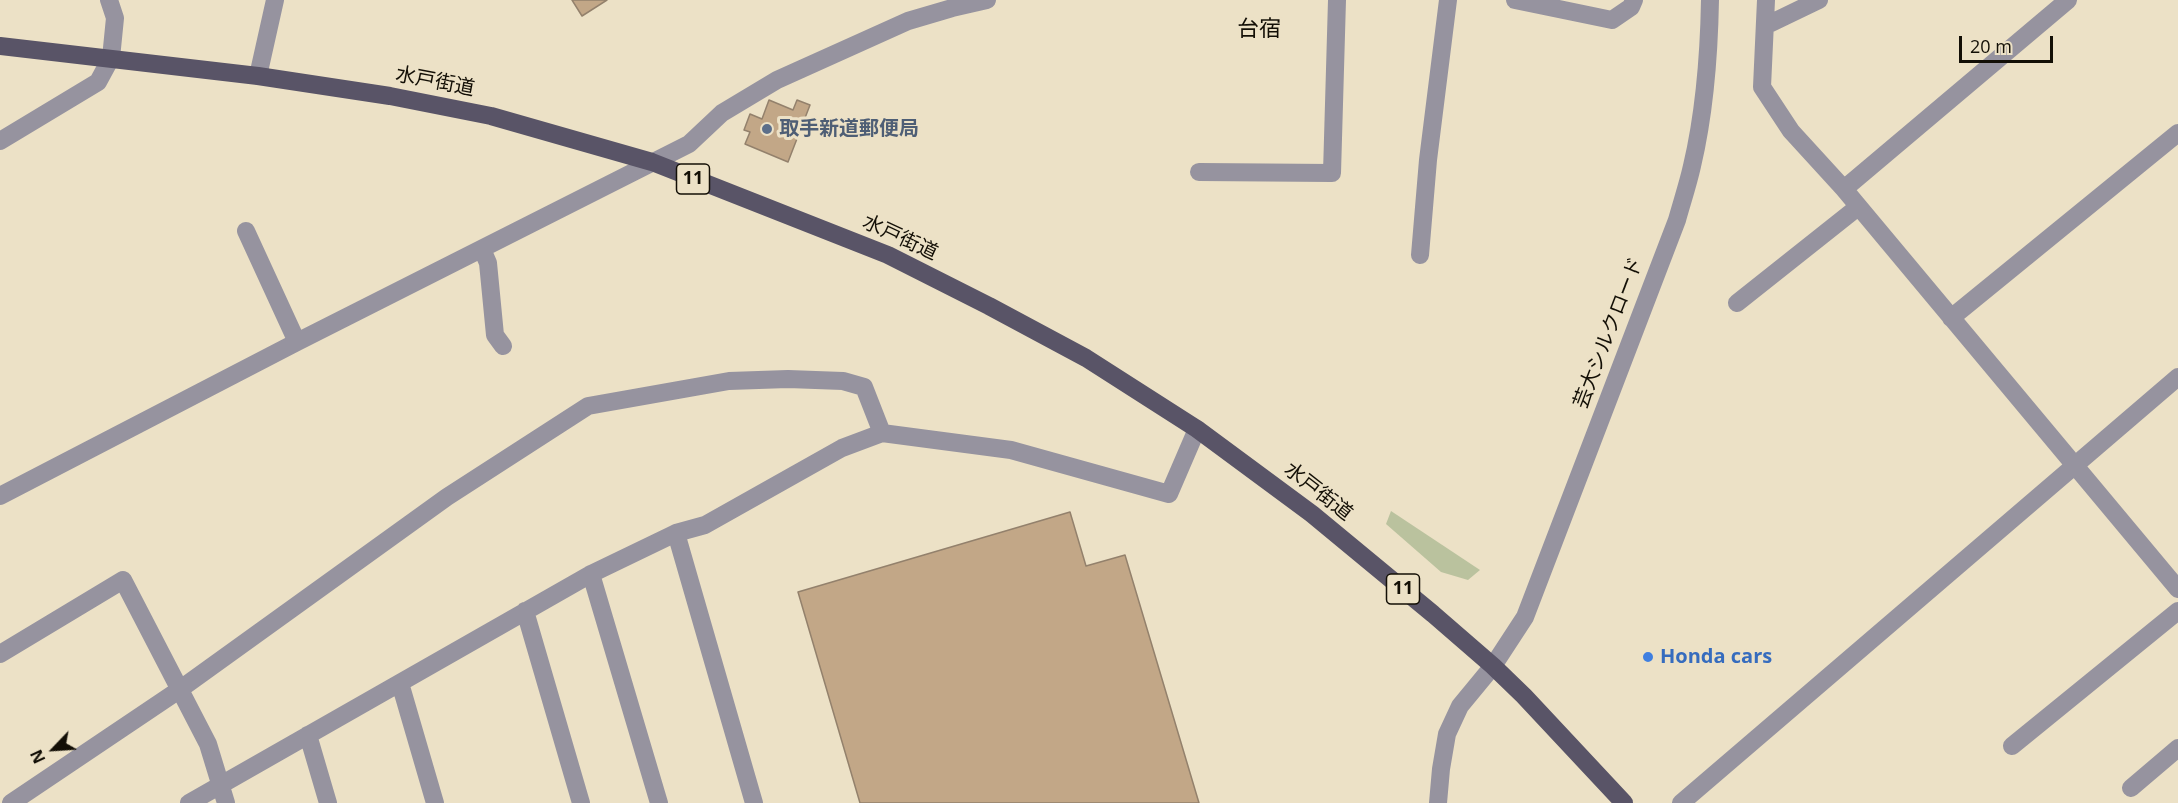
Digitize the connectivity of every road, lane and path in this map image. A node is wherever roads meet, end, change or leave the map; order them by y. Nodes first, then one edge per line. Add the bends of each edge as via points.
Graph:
1 (109, 0) edge
2 (275, 0) edge
3 (987, 0) edge
4 (1337, 0) edge
5 (1448, 0) edge
6 (1634, 0) edge
7 (1710, 0) edge
8 (1766, 0) edge
9 (1819, 0) edge
10 (2068, 0) edge
11 (1521, 1) edge
12 (1765, 26) junction
13 (0, 46) edge
14 (111, 58) junction
15 (258, 76) junction
16 (2178, 133) edge
17 (0, 141) edge
18 (651, 162) junction
19 (1200, 172) dead end
20 (1844, 189) junction
21 (1858, 207) junction
22 (246, 231) dead end
23 (482, 249) junction
24 (1420, 255) dead end
25 (1737, 303) dead end
26 (1952, 318) junction
27 (297, 342) junction
28 (503, 346) dead end
29 (2178, 377) edge
30 (1197, 429) junction
31 (882, 433) junction
32 (2076, 465) junction
33 (0, 496) edge
34 (676, 532) junction
35 (591, 574) junction
36 (2178, 589) edge
37 (525, 611) junction
38 (2178, 611) edge
39 (0, 654) edge
40 (1493, 666) junction
41 (400, 683) junction
42 (179, 690) junction
43 (308, 735) junction
44 (2012, 746) dead end
45 (2178, 748) edge
46 (221, 785) junction
47 (2131, 788) dead end
48 (12, 803) edge
49 (189, 803) edge
50 (226, 803) edge
51 (328, 803) edge
52 (435, 803) edge
53 (581, 803) edge
54 (658, 803) edge
55 (754, 803) edge
56 (1438, 803) edge
57 (1624, 803) edge
58 (1681, 803) edge

1 - 14 street via 115,18
2 - 15 street
3 - 18 street via 908,21 777,80 722,113 689,144
4 - 19 street via 1332,173
5 - 24 street
6 - 11 street via 1631,7 1612,20
7 - 40 street, 芸大シルクロード via 1710,46 1703,107 1677,220 1525,617
8 - 12 street
9 - 12 street
10 - 20 street
12 - 20 street via 1762,87 1791,131
13 - 14 main road, 水戸街道 / 11
14 - 15 main road, 水戸街道 / 11
14 - 17 street via 98,82
15 - 18 main road, 水戸街道 / 11 via 390,96 491,117
16 - 26 street
18 - 23 street
18 - 30 main road, 水戸街道 / 11 via 888,255 1086,358
20 - 21 street
21 - 25 street
21 - 26 street
22 - 27 street
23 - 27 street
23 - 28 street via 488,263 495,335
26 - 32 street
27 - 33 street
29 - 32 street
30 - 31 street via 1169,494 1011,450
30 - 40 main road, 水戸街道 / 11 via 1312,514
31 - 34 street via 842,448 705,525
31 - 42 street via 864,387 843,381 729,381 588,406 447,497
32 - 36 street
32 - 58 street
34 - 35 street
34 - 55 street
35 - 37 street
35 - 54 street
37 - 41 street
37 - 53 street
38 - 44 street
39 - 42 street via 123,580
40 - 56 street, 芸大シルクロード via 1460,706 1447,734
40 - 57 main road, 水戸街道 / 11
41 - 43 street
41 - 52 street
42 - 46 street via 208,744
42 - 48 street
43 - 46 street
43 - 51 street
45 - 47 street
46 - 49 street
46 - 50 street

